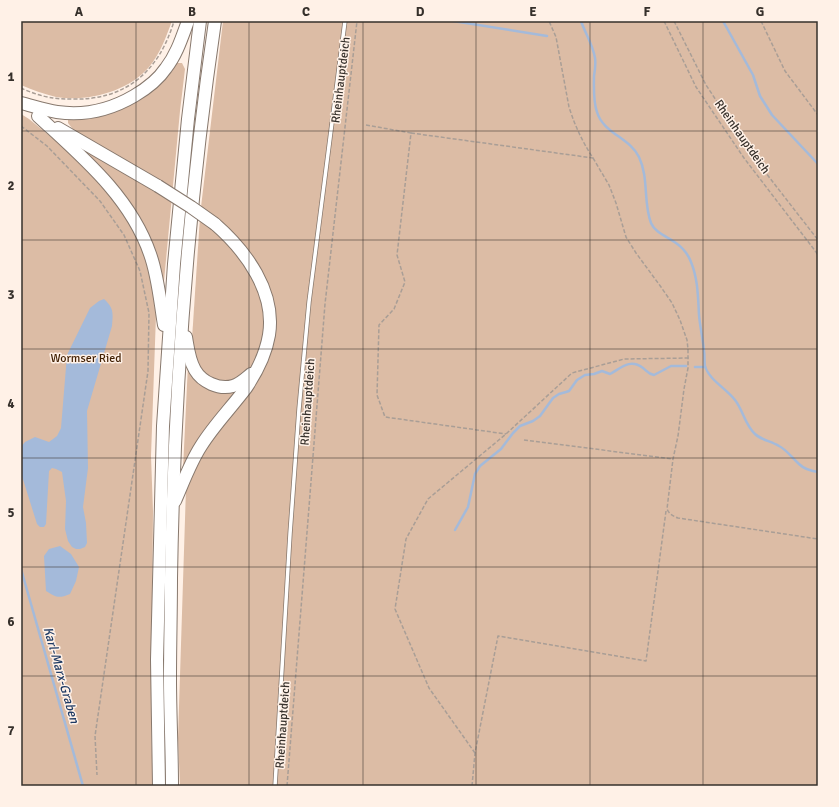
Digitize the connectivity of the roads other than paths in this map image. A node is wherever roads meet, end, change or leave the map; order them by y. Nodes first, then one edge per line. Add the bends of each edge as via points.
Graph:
1 (188, 21) edge
2 (200, 21) edge
3 (214, 21) edge
4 (346, 21) edge
5 (21, 104) edge
6 (38, 116) junction
7 (183, 316) junction
8 (168, 347) junction
9 (256, 369) junction
10 (172, 509) junction
11 (159, 786) edge
12 (172, 786) edge
13 (275, 786) edge

1 - 5 highway via 176,53 166,69 151,85 119,104 94,112 69,113
2 - 8 highway via 188,119
3 - 7 highway via 190,225
4 - 13 lane via 308,309 290,534
5 - 6 highway
6 - 8 highway via 102,177 139,229 154,268
6 - 9 highway, bridge via 191,207 215,224 235,244 259,281 270,317 265,350
7 - 9 highway via 191,362 206,381 220,386 233,386
7 - 10 highway
8 - 11 highway via 159,535
9 - 10 highway via 246,388 197,452
10 - 12 highway

